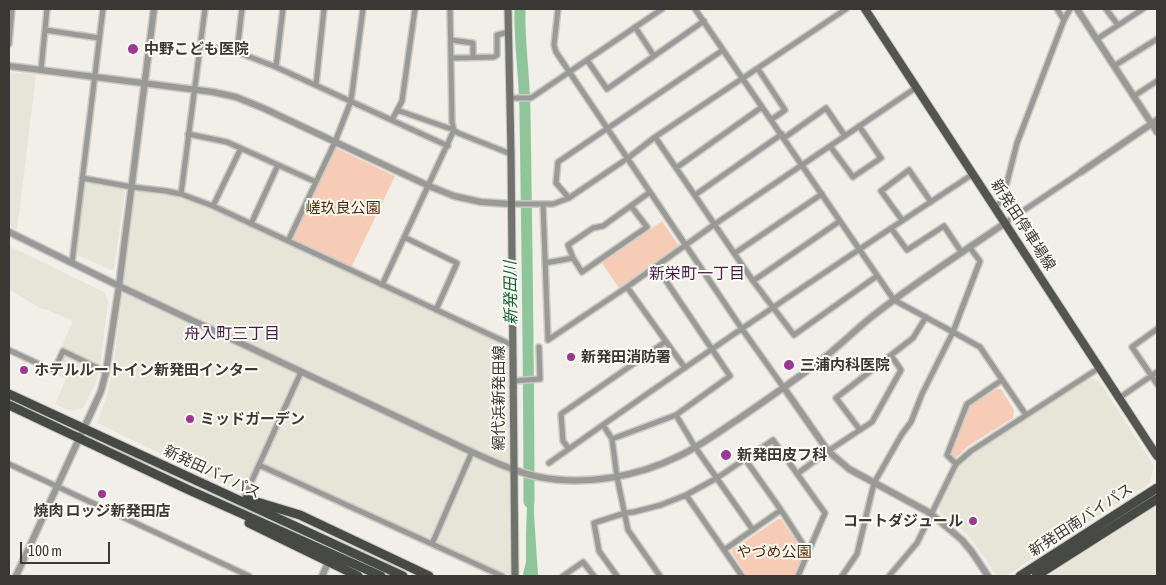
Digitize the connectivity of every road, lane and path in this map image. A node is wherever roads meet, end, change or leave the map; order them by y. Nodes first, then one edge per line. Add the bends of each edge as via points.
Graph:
1 (12, 9) edge
2 (47, 9) edge
3 (103, 9) edge
4 (154, 9) edge
5 (205, 9) edge
6 (242, 9) edge
7 (283, 9) edge
8 (324, 9) edge
9 (363, 9) edge
10 (415, 9) edge
11 (450, 9) edge
12 (508, 9) edge
13 (558, 9) edge
14 (695, 9) edge
15 (846, 9) edge
16 (865, 9) edge
17 (1057, 9) edge
18 (1070, 9) edge
19 (1077, 9) edge
20 (1106, 9) edge
21 (1143, 9) edge
22 (658, 10) edge
23 (1064, 20) junction
24 (704, 21) junction
25 (1118, 25) junction
26 (635, 27) junction
27 (45, 30) junction
28 (509, 32) junction
29 (99, 38) junction
30 (1097, 39) junction
31 (1157, 39) edge
32 (451, 40) junction
33 (9, 44) edge
34 (200, 45) junction
35 (724, 50) junction
36 (237, 52) junction
37 (654, 56) junction
38 (451, 58) junction
39 (473, 58) junction
40 (587, 60) junction
41 (9, 66) edge
42 (1114, 66) junction
43 (276, 67) junction
44 (758, 69) junction
45 (41, 70) junction
46 (569, 72) junction
47 (94, 77) junction
48 (743, 79) junction
49 (1157, 81) edge
50 (145, 83) junction
51 (316, 85) junction
52 (917, 87) junction
53 (194, 89) junction
54 (1134, 96) junction
55 (510, 98) junction
56 (351, 101) junction
57 (762, 107) junction
58 (397, 110) junction
59 (392, 120) junction
60 (771, 120) junction
61 (1154, 122) edge
62 (859, 126) junction
63 (454, 130) junction
64 (608, 130) junction
65 (1157, 132) edge
66 (188, 134) junction
67 (783, 136) junction
68 (845, 136) junction
69 (655, 137) junction
70 (335, 142) junction
71 (448, 146) junction
72 (830, 146) junction
73 (241, 148) junction
74 (511, 154) junction
75 (628, 158) junction
76 (802, 164) junction
77 (278, 165) junction
78 (676, 168) junction
79 (1081, 172) joint
80 (973, 174) junction
81 (82, 178) junction
82 (316, 182) junction
83 (429, 186) junction
84 (132, 187) junction
85 (650, 192) junction
86 (181, 194) junction
87 (822, 194) junction
88 (695, 195) junction
89 (569, 198) junction
90 (931, 202) junction
91 (514, 204) junction
92 (543, 204) junction
93 (213, 206) junction
94 (631, 206) junction
95 (994, 206) junction
96 (902, 220) junction
97 (840, 221) junction
98 (1005, 223) junction
99 (251, 224) junction
100 (715, 224) junction
101 (890, 228) junction
102 (9, 232) edge
103 (404, 237) junction
104 (288, 241) junction
105 (686, 244) junction
106 (970, 248) junction
107 (859, 249) junction
108 (735, 253) junction
109 (962, 253) junction
110 (573, 258) junction
111 (72, 263) junction
112 (545, 263) junction
113 (656, 266) junction
114 (877, 276) junction
115 (754, 281) junction
116 (382, 285) junction
117 (119, 286) junction
118 (627, 287) junction
119 (894, 300) junction
120 (772, 308) junction
121 (436, 310) junction
122 (926, 317) junction
123 (742, 329) junction
124 (1157, 329) edge
125 (954, 332) junction
126 (665, 342) junction
127 (512, 345) junction
128 (539, 347) dead end
129 (713, 349) junction
130 (9, 350) edge
131 (891, 355) junction
132 (685, 368) junction
133 (1099, 368) junction
134 (106, 372) junction
135 (300, 372) junction
136 (1157, 372) edge
137 (1151, 376) junction
138 (1002, 380) junction
139 (513, 381) junction
140 (1157, 384) edge
141 (784, 388) junction
142 (9, 394) edge
143 (1119, 398) junction
144 (9, 405) edge
145 (1026, 414) junction
146 (676, 415) junction
147 (603, 425) junction
148 (83, 428) junction
149 (860, 430) junction
150 (79, 438) junction
151 (612, 438) junction
152 (695, 447) junction
153 (569, 449) junction
154 (828, 451) junction
155 (472, 452) junction
156 (1157, 456) edge
157 (745, 459) junction
158 (549, 463) dead end
159 (9, 464) edge
160 (956, 464) junction
161 (259, 465) junction
162 (513, 470) junction
163 (797, 474) junction
164 (617, 477) junction
165 (718, 478) junction
166 (874, 483) junction
167 (58, 486) junction
168 (213, 488) junction
169 (1157, 488) edge
170 (190, 490) junction
171 (686, 495) junction
172 (244, 498) junction
173 (1157, 499) edge
174 (781, 510) junction
175 (625, 513) junction
176 (930, 513) junction
177 (753, 530) junction
178 (432, 544) junction
179 (724, 550) junction
180 (808, 552) junction
181 (329, 561) junction
182 (16, 576) edge
183 (249, 576) edge
184 (322, 576) edge
185 (358, 576) edge
186 (381, 576) edge
187 (403, 576) edge
188 (429, 576) edge
189 (502, 576) edge
190 (515, 576) edge
191 (563, 576) edge
192 (594, 576) edge
193 (617, 576) edge
194 (660, 576) edge
195 (742, 576) edge
196 (798, 576) edge
197 (842, 576) edge
198 (890, 576) edge
199 (988, 576) edge
200 (1020, 576) edge
201 (1036, 576) edge

1 - 33 street
2 - 27 street
3 - 29 street
4 - 50 street
5 - 34 street
6 - 36 street
7 - 43 street
8 - 51 street
9 - 56 street
10 - 58 street via 402,102
11 - 32 street
12 - 28 main road, 網代浜新発田線
13 - 46 street via 554,45
14 - 24 street
15 - 44 street
16 - 52 main road, 新発田停車場線
17 - 23 street
18 - 23 street
19 - 30 street
20 - 25 street
21 - 25 street
22 - 26 street
23 - 95 street via 1017,142 1002,202
24 - 35 street
24 - 37 street
25 - 30 street
26 - 37 street
26 - 40 street
27 - 29 street
27 - 45 street
28 - 39 street via 497,35 497,55
28 - 55 main road, 網代浜新発田線
29 - 47 street
30 - 42 street
31 - 42 street
32 - 38 street
32 - 39 street via 473,43
34 - 36 street
34 - 53 street
35 - 48 street
35 - 64 street
36 - 43 street
37 - 40 street via 607,89
38 - 39 street
38 - 63 street
40 - 46 street
41 - 45 street
42 - 54 street
43 - 51 street
44 - 48 street
44 - 60 street via 785,110
45 - 47 street
46 - 55 street via 531,98
46 - 64 street
47 - 50 street
47 - 81 street
48 - 57 street
48 - 69 street
49 - 54 street
50 - 53 street
50 - 84 street
51 - 56 street
52 - 62 street
52 - 80 main road, 新発田停車場線
53 - 66 street
53 - 70 street via 236,97
54 - 61 street
55 - 74 main road, 網代浜新発田線
56 - 59 street
56 - 70 street
57 - 60 street
57 - 78 street
58 - 59 street
58 - 63 street
59 - 71 street
60 - 67 street
61 - 65 street
61 - 79 street
62 - 68 street
62 - 72 street via 881,158 853,177
63 - 71 street
63 - 74 street
64 - 75 street
64 - 89 street via 558,162 556,183
66 - 73 street
66 - 86 street
67 - 68 street via 826,108
67 - 76 street
67 - 88 street
68 - 72 street
69 - 75 street
69 - 78 street
70 - 82 street
70 - 83 street
71 - 83 street
72 - 76 street
73 - 77 street
73 - 93 street
74 - 91 main road, 網代浜新発田線
75 - 85 street
75 - 89 street
76 - 87 street
76 - 100 street
77 - 82 street
77 - 99 street
78 - 88 street
79 - 98 street
80 - 90 street
80 - 95 main road, 新発田停車場線
81 - 84 street
81 - 111 street
82 - 104 street
83 - 91 street via 481,202
83 - 103 street
84 - 86 street
84 - 117 street
85 - 94 street
85 - 105 street
86 - 93 street
87 - 97 street
87 - 108 street
88 - 100 street
89 - 92 street
90 - 96 street
90 - 96 street via 909,170 881,190
91 - 92 street
91 - 127 main road, 網代浜新発田線
92 - 112 street
93 - 99 street
94 - 110 street via 568,245
94 - 110 street via 647,227 582,272
95 - 98 main road, 新発田停車場線
96 - 101 street
97 - 107 street
97 - 115 street
98 - 106 street
98 - 133 main road, 新発田停車場線
99 - 104 street
100 - 105 street
100 - 108 street
101 - 107 street
101 - 109 street via 906,250 944,226
102 - 111 street
103 - 116 street
103 - 121 street via 457,263
104 - 116 street
105 - 113 street
105 - 123 street
106 - 109 street
106 - 125 street via 980,261
107 - 114 street
107 - 120 street
108 - 115 street
109 - 119 street
110 - 112 street
111 - 117 street
112 - 118 street via 548,340
113 - 118 street
113 - 129 street
114 - 119 street
114 - 120 street via 794,336
115 - 120 street
116 - 121 street
117 - 134 street
117 - 135 street
118 - 126 street
119 - 122 street
119 - 141 street
120 - 123 street
121 - 127 street
122 - 125 street
122 - 131 street via 913,338
123 - 129 street
123 - 141 street
124 - 137 street via 1132,347
125 - 138 street via 980,347
125 - 166 street via 911,422
126 - 132 street
126 - 153 street via 562,414 563,440
127 - 139 main road, 網代浜新発田線
128 - 139 street via 540,379
129 - 132 street
129 - 146 street via 730,376
130 - 134 street via 54,371 63,351
131 - 149 street via 901,370 872,422
131 - 149 street via 836,398
132 - 147 street
133 - 143 main road, 新発田停車場線
133 - 145 street
134 - 148 street
135 - 155 street
135 - 161 street
136 - 137 street
137 - 140 street
137 - 143 street
138 - 145 street
138 - 160 street via 967,404 947,455
139 - 162 main road, 網代浜新発田線
141 - 152 street
141 - 154 street
142 - 148 highway, 新発田バイパス
143 - 156 main road, 新発田停車場線
144 - 150 highway, 新発田バイパス
145 - 160 street
146 - 151 street
146 - 152 street
147 - 151 street
147 - 153 street
148 - 150 street
148 - 168 highway, 新発田バイパス
149 - 154 street
150 - 167 street
150 - 170 highway, 新発田バイパス
151 - 164 street
152 - 164 street via 658,466
152 - 165 street
153 - 158 street
154 - 163 street
154 - 166 street via 849,469
155 - 162 street
155 - 178 street
157 - 163 street via 773,440
157 - 165 street
157 - 174 street
159 - 167 street
160 - 176 street
161 - 172 street
161 - 178 street
162 - 164 street via 571,480
162 - 190 main road, 網代浜新発田線
163 - 180 street via 825,513
164 - 175 street
165 - 171 street
165 - 177 street
166 - 176 street
166 - 197 street via 857,554
167 - 182 street
167 - 183 street
168 - 172 highway
168 - 187 highway, 新発田バイパス
169 - 200 highway, 新発田南バイパス
170 - 181 highway via 235,516
170 - 186 highway, 新発田バイパス
171 - 175 street via 662,505
171 - 179 street
172 - 188 highway via 300,515
173 - 201 highway, 新発田南バイパス
174 - 177 street
174 - 180 street
175 - 193 street via 594,523 598,551
175 - 194 street via 628,530
176 - 198 street via 917,543
176 - 199 street via 962,540
177 - 179 street
178 - 189 street
179 - 195 street
180 - 196 street
181 - 184 street
181 - 185 highway
191 - 192 street via 583,562

